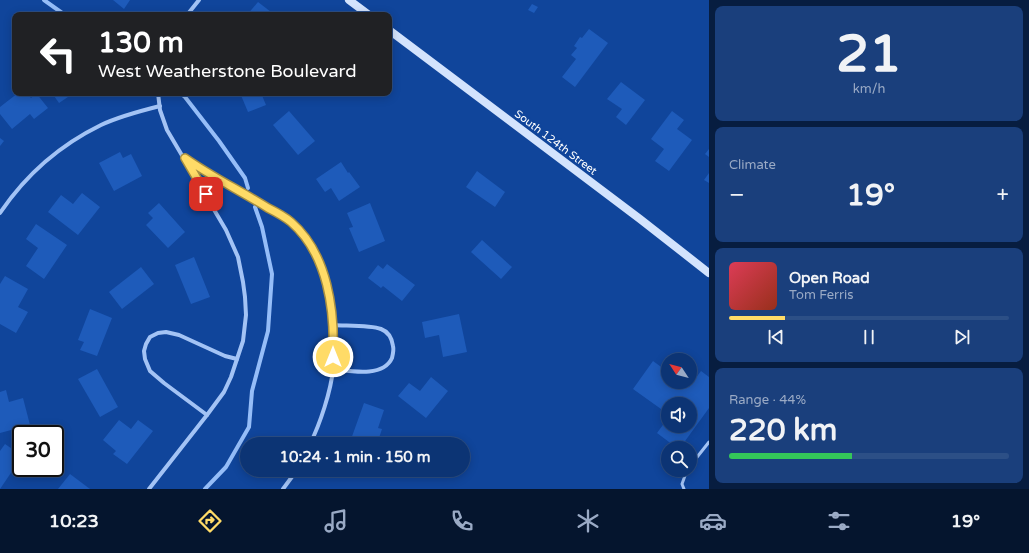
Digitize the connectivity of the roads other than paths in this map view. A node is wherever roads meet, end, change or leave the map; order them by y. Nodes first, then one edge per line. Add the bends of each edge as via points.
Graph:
1 (198, 0) edge
2 (349, 0) edge
3 (189, 12) edge
4 (365, 12) edge
5 (392, 32) edge
6 (158, 96) edge
7 (160, 106) junction
8 (185, 158) junction
9 (0, 213) edge
10 (709, 273) edge
11 (332, 325) junction
12 (237, 359) junction
13 (333, 369) junction
14 (207, 415) junction
15 (313, 437) edge
16 (709, 442) edge
17 (697, 457) edge
18 (291, 477) edge
19 (684, 477) edge
20 (149, 489) edge
21 (283, 489) edge
22 (684, 489) edge

1 - 3 street
2 - 4 street
5 - 10 street, South 124th Street
6 - 7 street
7 - 8 street via 167,130
7 - 9 street via 137,111 101,125 61,149 38,168
8 - 11 street via 291,222 306,238 324,271 332,311
8 - 12 street via 226,230 238,257 244,282 246,315 243,341
11 - 13 street
11 - 13 street via 381,329 387,332 394,347 390,362 375,371
12 - 14 street via 224,392
12 - 14 street via 166,332 150,337 146,344 145,359 150,370
13 - 15 street via 323,411
14 - 20 street
16 - 17 lane
18 - 21 street
19 - 22 lane via 682,484

